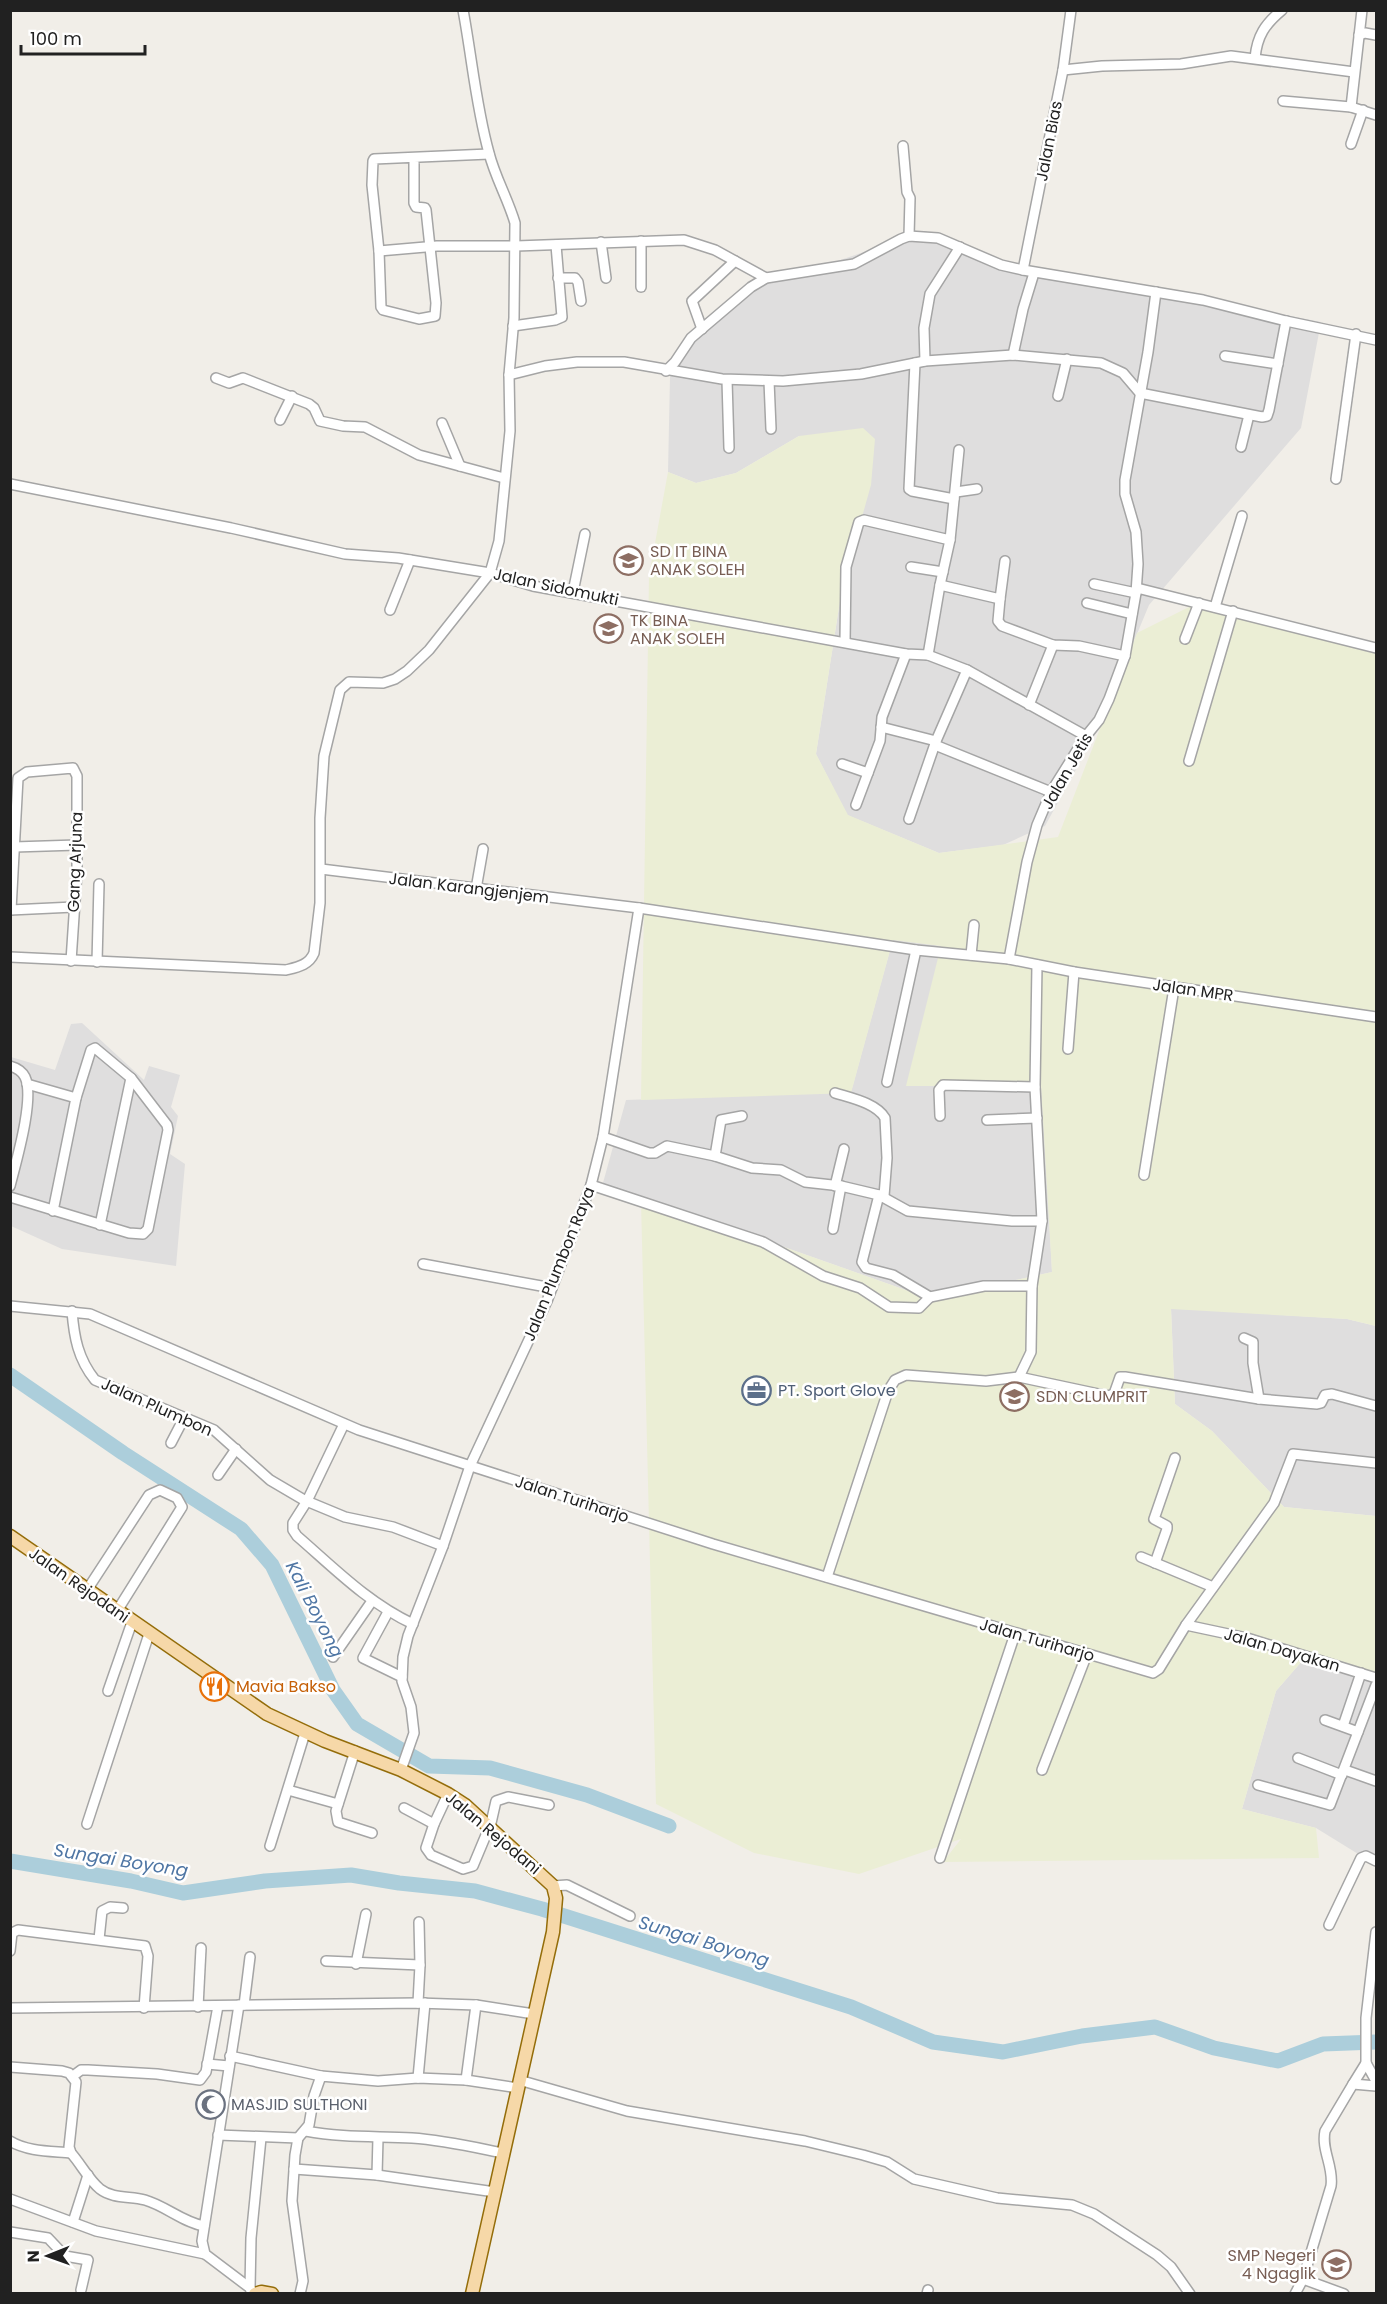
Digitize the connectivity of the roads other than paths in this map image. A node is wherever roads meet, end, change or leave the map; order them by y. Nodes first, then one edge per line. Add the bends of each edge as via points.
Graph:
1 (463, 10) edge
2 (1071, 10) edge
3 (1282, 10) edge
4 (1362, 10) edge
5 (1359, 35) junction
6 (1377, 35) edge
7 (1255, 58) junction
8 (1063, 70) junction
9 (1354, 72) junction
10 (1283, 101) dead end
11 (1351, 107) junction
12 (1363, 110) junction
13 (1377, 115) edge
14 (1351, 144) dead end
15 (903, 146) dead end
16 (489, 154) junction
17 (414, 158) junction
18 (909, 236) junction
19 (641, 241) junction
20 (601, 242) junction
21 (556, 245) junction
22 (516, 246) junction
23 (429, 247) junction
24 (960, 247) junction
25 (379, 250) junction
26 (735, 261) junction
27 (1023, 270) junction
28 (1034, 273) junction
29 (558, 278) junction
30 (606, 278) dead end
31 (766, 278) junction
32 (641, 287) dead end
33 (1156, 292) junction
34 (581, 301) dead end
35 (1286, 321) junction
36 (513, 326) junction
37 (702, 329) junction
38 (1356, 334) junction
39 (1377, 340) edge
40 (1013, 355) junction
41 (1224, 356) dead end
42 (1067, 359) junction
43 (926, 361) junction
44 (915, 363) junction
45 (1278, 364) junction
46 (666, 371) junction
47 (509, 375) junction
48 (216, 378) dead end
49 (727, 380) junction
50 (769, 381) junction
51 (1140, 393) junction
52 (292, 396) junction
53 (1058, 396) dead end
54 (1249, 415) junction
55 (280, 420) dead end
56 (442, 423) dead end
57 (771, 429) dead end
58 (1241, 447) dead end
59 (729, 448) dead end
60 (959, 450) dead end
61 (460, 466) junction
62 (504, 478) junction
63 (1336, 479) dead end
64 (10, 484) edge
65 (977, 489) dead end
66 (955, 495) junction
67 (1242, 516) dead end
68 (585, 534) dead end
69 (950, 540) junction
70 (410, 560) junction
71 (1005, 561) dead end
72 (911, 567) dead end
73 (943, 572) junction
74 (490, 573) junction
75 (1094, 584) dead end
76 (940, 585) junction
77 (1136, 590) junction
78 (573, 592) junction
79 (1000, 599) junction
80 (1087, 603) dead end
81 (1199, 603) junction
82 (1215, 607) junction
83 (390, 610) dead end
84 (1233, 611) junction
85 (1132, 614) junction
86 (1185, 639) dead end
87 (845, 642) junction
88 (1053, 645) junction
89 (1377, 648) edge
90 (906, 654) junction
91 (928, 655) junction
92 (1125, 656) junction
93 (967, 670) junction
94 (1029, 705) junction
95 (881, 727) junction
96 (1086, 736) junction
97 (936, 743) junction
98 (1189, 762) dead end
99 (842, 764) dead end
100 (868, 773) junction
101 (1051, 792) junction
102 (856, 805) dead end
103 (909, 819) dead end
104 (77, 845) junction
105 (14, 847) junction
106 (483, 849) dead end
107 (321, 869) junction
108 (11, 884) edge
109 (99, 884) dead end
110 (476, 889) junction
111 (74, 907) junction
112 (639, 908) junction
113 (11, 910) edge
114 (974, 925) dead end
115 (916, 950) junction
116 (971, 955) junction
117 (10, 957) edge
118 (1009, 959) junction
119 (71, 961) junction
120 (97, 962) junction
121 (1037, 965) junction
122 (1074, 972) junction
123 (1174, 987) junction
124 (1377, 1017) edge
125 (1068, 1049) dead end
126 (10, 1066) edge
127 (131, 1078) junction
128 (887, 1082) dead end
129 (27, 1084) junction
130 (1035, 1087) junction
131 (835, 1093) dead end
132 (76, 1098) junction
133 (742, 1116) dead end
134 (940, 1116) dead end
135 (1036, 1118) junction
136 (987, 1120) dead end
137 (603, 1137) junction
138 (844, 1149) dead end
139 (715, 1156) junction
140 (1144, 1175) dead end
141 (591, 1185) junction
142 (10, 1186) edge
143 (838, 1186) junction
144 (881, 1195) junction
145 (10, 1197) edge
146 (53, 1211) junction
147 (1042, 1221) junction
148 (100, 1225) junction
149 (833, 1229) dead end
150 (423, 1264) dead end
151 (1032, 1286) junction
152 (552, 1288) junction
153 (930, 1297) junction
154 (10, 1306) edge
155 (72, 1311) junction
156 (1244, 1338) dead end
157 (1019, 1377) junction
158 (1259, 1399) junction
159 (1377, 1406) edge
160 (184, 1418) junction
161 (344, 1424) junction
162 (171, 1443) dead end
163 (236, 1449) junction
164 (1175, 1458) dead end
165 (1377, 1463) edge
166 (470, 1466) junction
167 (218, 1475) dead end
168 (307, 1501) junction
169 (10, 1536) edge
170 (443, 1546) junction
171 (1141, 1557) dead end
172 (1155, 1563) junction
173 (827, 1577) junction
174 (1213, 1587) junction
175 (87, 1590) junction
176 (372, 1601) junction
177 (117, 1611) junction
178 (388, 1612) junction
179 (132, 1622) junction
180 (413, 1623) junction
181 (1186, 1625) junction
182 (148, 1634) junction
183 (1015, 1634) junction
184 (1087, 1654) junction
185 (333, 1657) dead end
186 (1361, 1672) junction
187 (402, 1677) junction
188 (1377, 1678) edge
189 (1377, 1685) edge
190 (108, 1691) dead end
191 (1325, 1720) dead end
192 (1343, 1726) junction
193 (1358, 1732) junction
194 (305, 1733) junction
195 (355, 1751) junction
196 (1298, 1758) dead end
197 (402, 1767) junction
198 (1042, 1770) dead end
199 (1344, 1773) junction
200 (1377, 1781) edge
201 (1258, 1785) dead end
202 (288, 1790) junction
203 (448, 1794) junction
204 (338, 1804) junction
205 (549, 1805) dead end
206 (404, 1808) dead end
207 (87, 1824) dead end
208 (434, 1824) junction
209 (489, 1828) junction
210 (372, 1833) dead end
211 (270, 1846) dead end
212 (940, 1858) dead end
213 (1377, 1861) edge
214 (555, 1892) junction
215 (123, 1908) dead end
216 (366, 1914) dead end
217 (630, 1916) dead end
218 (419, 1922) dead end
219 (1329, 1924) dead end
220 (1377, 1932) edge
221 (99, 1939) junction
222 (201, 1948) dead end
223 (10, 1950) edge
224 (250, 1957) dead end
225 (326, 1961) dead end
226 (356, 1964) junction
227 (420, 1965) junction
228 (421, 2003) junction
229 (242, 2005) junction
230 (218, 2006) junction
231 (476, 2006) junction
232 (144, 2007) junction
233 (198, 2007) junction
234 (10, 2008) edge
235 (534, 2014) junction
236 (1366, 2059) junction
237 (230, 2061) junction
238 (207, 2064) junction
239 (10, 2067) edge
240 (73, 2076) junction
241 (321, 2076) junction
242 (418, 2078) junction
243 (466, 2080) junction
244 (1377, 2081) edge
245 (519, 2084) junction
246 (1353, 2084) junction
247 (1377, 2086) edge
248 (306, 2131) junction
249 (218, 2135) junction
250 (261, 2138) junction
251 (298, 2138) junction
252 (378, 2138) junction
253 (10, 2141) edge
254 (71, 2153) junction
255 (503, 2153) junction
256 (294, 2169) junction
257 (88, 2175) junction
258 (377, 2175) junction
259 (495, 2192) junction
260 (10, 2199) edge
261 (73, 2222) junction
262 (204, 2226) junction
263 (10, 2232) edge
264 (205, 2254) junction
265 (1302, 2279) junction
266 (81, 2290) dead end
267 (252, 2292) edge
268 (272, 2294) edge
269 (300, 2294) edge
270 (472, 2294) edge
271 (1190, 2294) edge
272 (1296, 2294) edge
273 (1344, 2294) edge

1 - 16 street
2 - 8 street, Jalan Bias
3 - 7 street via 1260,32
4 - 5 street
5 - 6 street
5 - 9 street
7 - 8 street via 1231,56 1182,64
7 - 9 street
8 - 27 street, Jalan Bias
9 - 11 street
10 - 11 street
11 - 12 street
12 - 13 street
12 - 14 street
15 - 18 street via 910,198
16 - 17 street
16 - 22 street via 512,210
17 - 23 street via 414,205 426,210
17 - 25 street via 373,161
18 - 24 street via 938,238
18 - 31 street via 854,264
19 - 20 street
19 - 26 street via 684,240
19 - 32 street
20 - 21 street
20 - 30 street
21 - 22 street
21 - 29 street
22 - 23 street
22 - 36 street
23 - 25 street
23 - 25 street via 436,313 425,319 383,310
24 - 27 street
24 - 43 street via 930,294 924,328
26 - 31 street
26 - 37 street via 692,301
27 - 28 street
28 - 33 street
28 - 40 street
29 - 34 street via 575,278
29 - 36 street via 562,317
31 - 37 street via 751,286
33 - 35 street
33 - 51 street
35 - 38 street
35 - 45 street
36 - 47 street
37 - 46 street
38 - 39 street
38 - 63 street
40 - 42 street
40 - 43 street
41 - 45 street
42 - 51 street via 1112,367 1124,373
42 - 53 street
43 - 44 street
44 - 50 street via 831,378
44 - 66 street via 909,489
45 - 54 street via 1267,416
46 - 47 street via 624,362 577,362
46 - 49 street
47 - 62 street via 510,431
48 - 52 street via 229,383 243,378
49 - 50 street
49 - 59 street
50 - 57 street
51 - 54 street
51 - 77 street, Jalan Jetis via 1125,480 1136,532
52 - 55 street
52 - 61 street via 314,408 320,421 365,427 419,455
54 - 58 street
56 - 61 street
60 - 66 street
61 - 62 street
62 - 74 street via 500,541
64 - 70 street, Jalan Sidomukti via 345,554
65 - 66 street
66 - 69 street
67 - 82 street
68 - 78 street
69 - 73 street
69 - 87 street via 859,522 846,567
70 - 74 street, Jalan Sidomukti
70 - 83 street
71 - 79 street
72 - 73 street
73 - 76 street
74 - 78 street, Jalan Sidomukti via 533,586
74 - 107 street via 429,650 407,671 383,683 349,682 340,690 324,756
75 - 77 street
76 - 79 street
76 - 91 street
77 - 81 street
77 - 85 street, Jalan Jetis
78 - 87 street, Jalan Sidomukti
79 - 88 street via 1000,625
80 - 85 street
81 - 82 street
81 - 86 street
82 - 84 street
84 - 89 street
84 - 98 street
85 - 92 street, Jalan Jetis
87 - 90 street, Jalan Sidomukti
88 - 92 street
88 - 94 street
90 - 91 street, Jalan Sidomukti
90 - 95 street
91 - 93 street, Jalan Sidomukti
92 - 96 street, Jalan Jetis via 1099,720
93 - 94 street, Jalan Sidomukti
93 - 97 street
94 - 96 street, Jalan Sidomukti
95 - 97 street
95 - 100 street
96 - 101 street, Jalan Jetis
97 - 101 street
97 - 103 street
99 - 100 street
100 - 102 street
101 - 118 street, Jalan Jetis via 1027,862
104 - 105 street
104 - 105 street, Gang Arjuna via 77,776 76,770 70,768 27,772 18,778
104 - 111 street, Gang Arjuna
105 - 108 street
106 - 110 street
107 - 110 street, Jalan Karangjenjem
107 - 120 street via 314,953 304,964 286,970
108 - 113 street
109 - 120 street
110 - 112 street, Jalan Karangjenjem
111 - 113 street
111 - 119 street, Gang Arjuna
112 - 115 street, Jalan Karangjenjem
112 - 137 street, Jalan Plumbon Raya
114 - 116 street
115 - 116 street, Jalan Karangjenjem
115 - 128 street
116 - 118 street, Jalan Karangjenjem
117 - 119 street
118 - 121 street, Jalan MPR
119 - 120 street
121 - 122 street, Jalan MPR
121 - 130 street
122 - 123 street, Jalan MPR
122 - 125 street
123 - 124 street, Jalan MPR
123 - 140 street
126 - 129 street via 19,1069
127 - 132 street via 93,1047
127 - 148 street
127 - 148 street via 168,1130 150,1225 143,1234 136,1235
129 - 132 street
129 - 142 street via 27,1108
130 - 134 street via 943,1085 939,1090
130 - 135 street
131 - 144 street via 868,1105 885,1118 887,1158
132 - 146 street
133 - 139 street via 721,1120
135 - 136 street
135 - 147 street
137 - 139 street via 649,1153 667,1146
137 - 141 street, Jalan Plumbon Raya
138 - 143 street
139 - 143 street via 752,1168 781,1170 805,1182
141 - 152 street, Jalan Plumbon Raya
141 - 153 street via 763,1242 823,1276 860,1288 889,1307 919,1308
143 - 144 street
143 - 149 street
144 - 147 street via 908,1211 924,1214
144 - 153 street via 862,1265 907,1281
145 - 146 street
146 - 148 street
147 - 151 street
150 - 152 street
151 - 153 street via 984,1286
151 - 157 street via 1031,1352
152 - 166 street, Jalan Plumbon Raya
154 - 155 street, Jalan Turiharjo
155 - 160 street, Jalan Plumbon via 77,1347 95,1380
155 - 161 street, Jalan Turiharjo via 110,1322
156 - 158 street via 1254,1345
157 - 158 street via 1101,1396 1114,1394 1118,1380 1125,1377
157 - 173 street via 986,1381 906,1374 891,1384
158 - 159 street via 1317,1404 1325,1395 1332,1394
160 - 162 street
160 - 163 street, Jalan Plumbon via 214,1430
161 - 166 street, Jalan Turiharjo
161 - 168 street
163 - 167 street
163 - 168 street, Jalan Plumbon via 270,1480
164 - 172 street via 1154,1519 1167,1526
165 - 174 street via 1293,1454 1274,1503
166 - 170 street, Jalan Plumbon Raya
166 - 173 street, Jalan Turiharjo
168 - 170 street, Jalan Plumbon via 345,1517 393,1527
168 - 176 street via 293,1523 295,1533
169 - 175 main road, Jalan Rejodani
170 - 180 street, Jalan Plumbon Raya
171 - 172 street
172 - 174 street
173 - 183 street, Jalan Turiharjo
174 - 181 street
175 - 177 main road, Jalan Rejodani
175 - 177 street via 149,1495 160,1490 177,1498 182,1507
176 - 178 street
176 - 185 street
177 - 179 main road, Jalan Rejodani
178 - 180 street
178 - 187 street via 363,1658
179 - 182 main road, Jalan Rejodani
179 - 190 street
180 - 187 street, Jalan Plumbon Raya via 403,1657
181 - 184 street, Jalan Turiharjo via 1159,1669 1148,1671
181 - 186 street, Jalan Dayakan via 1247,1638
182 - 194 main road, Jalan Rejodani via 267,1714
182 - 207 street
183 - 184 street, Jalan Turiharjo
183 - 212 street
184 - 198 street
186 - 188 street, Jalan Dayakan
186 - 192 street
187 - 197 street via 414,1733
189 - 193 street
191 - 192 street
192 - 193 street
193 - 199 street
194 - 195 main road, Jalan Rejodani
194 - 202 street
195 - 197 main road, Jalan Rejodani
195 - 204 street
196 - 199 street
197 - 203 main road, Jalan Rejodani
199 - 200 street
199 - 201 street via 1328,1805
202 - 204 street
202 - 211 street
203 - 208 street
203 - 209 main road, Jalan Rejodani
204 - 210 street via 338,1822
205 - 209 street via 500,1798
206 - 208 street
208 - 209 street via 427,1853 463,1869 473,1866
209 - 214 main road, Jalan Rejodani
213 - 219 street via 1361,1858
214 - 217 street via 567,1885
214 - 235 main road via 553,1932
215 - 221 street via 102,1911
216 - 226 street
218 - 227 street
220 - 236 street via 1366,2018
221 - 223 street via 18,1930 12,1934
221 - 232 street via 145,1946 148,1956
222 - 233 street
224 - 229 street
225 - 226 street
226 - 227 street
227 - 228 street
228 - 229 street
228 - 231 street
228 - 242 street
229 - 230 street
229 - 237 street
230 - 233 street
230 - 238 street
231 - 235 street
231 - 243 street
232 - 233 street
232 - 234 street
235 - 245 main road
236 - 244 street
236 - 246 street
237 - 238 street
237 - 241 street
237 - 249 street
238 - 240 street via 200,2080 88,2070
239 - 240 street via 62,2071
240 - 254 street via 76,2082
241 - 242 street via 378,2081
241 - 248 street
242 - 243 street
243 - 245 street
245 - 255 main road
245 - 271 street via 627,2111 871,2156 914,2179 991,2197 1072,2205 1094,2214 1157,2255
246 - 247 street
246 - 265 street via 1325,2131 1331,2186
248 - 251 street
248 - 252 street
249 - 250 street
249 - 262 street
250 - 251 street
250 - 267 street via 251,2238
251 - 256 street
252 - 255 street via 444,2141
252 - 258 street
253 - 254 street via 33,2149
254 - 257 street
255 - 259 main road
256 - 258 street
256 - 269 street via 292,2201 303,2281
257 - 261 street
257 - 262 street via 110,2194 144,2199
258 - 259 street
259 - 270 main road
260 - 261 street
261 - 264 street via 96,2231
262 - 264 street
263 - 266 street via 48,2238 65,2256 88,2260
264 - 267 street
265 - 272 street
265 - 273 street
267 - 268 main road

